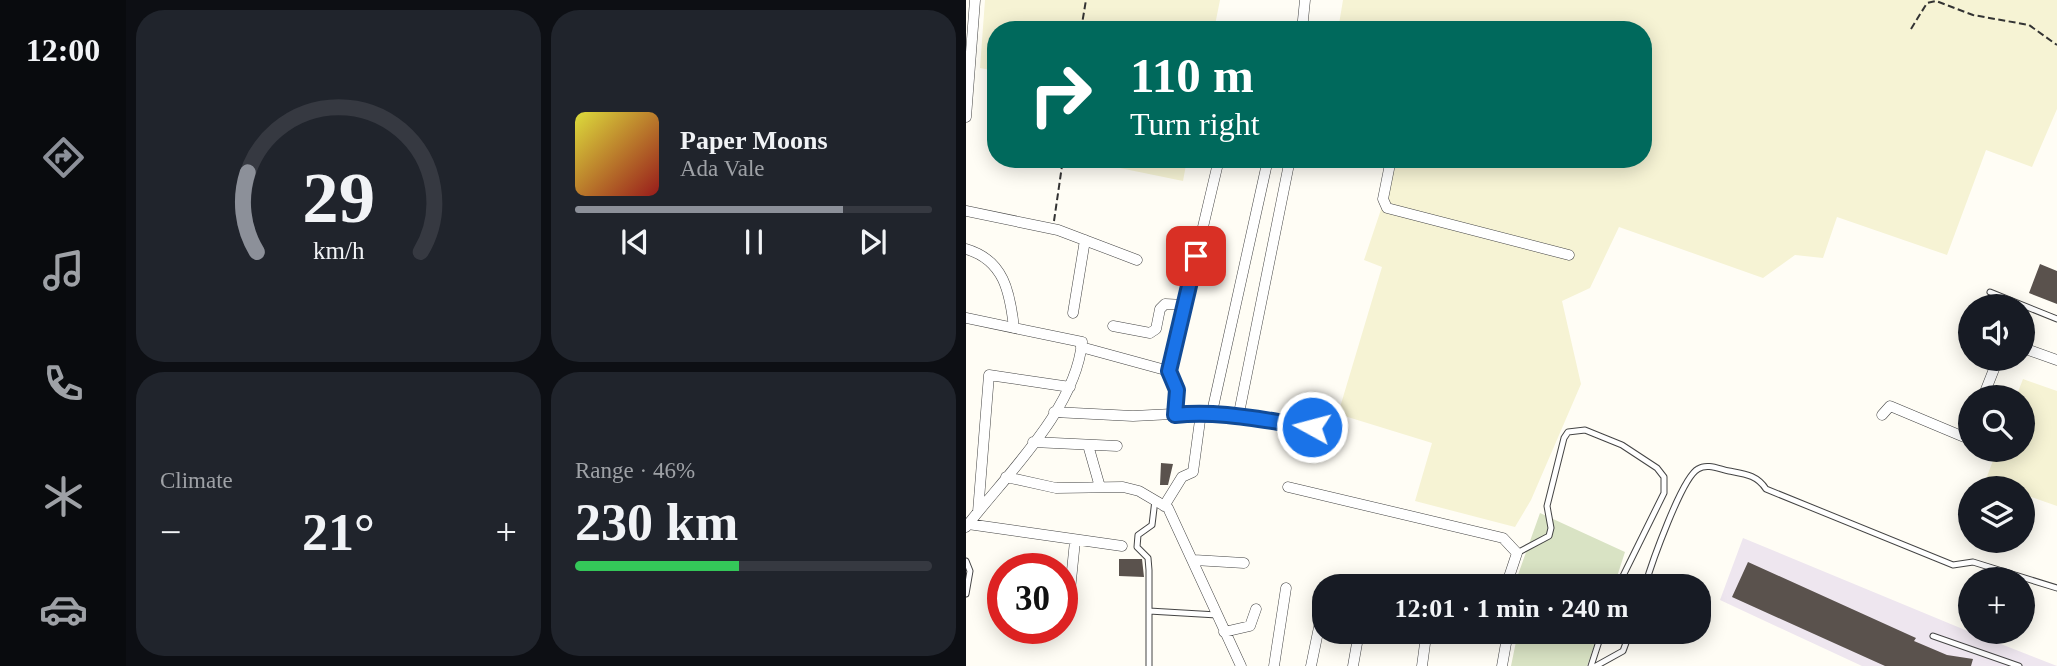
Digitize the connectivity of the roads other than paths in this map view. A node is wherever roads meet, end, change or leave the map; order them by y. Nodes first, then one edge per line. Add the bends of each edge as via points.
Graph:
1 (975, 0) edge
2 (1305, 0) edge
3 (1303, 21) edge
4 (966, 117) edge
5 (1217, 168) edge
6 (1266, 168) edge
7 (1288, 168) edge
8 (1389, 168) edge
9 (966, 211) edge
10 (1085, 240) junction
11 (966, 249) edge
12 (1569, 255) dead end
13 (1137, 260) dead end
14 (1990, 292) dead end
15 (1185, 305) junction
16 (1073, 313) dead end
17 (966, 318) edge
18 (2057, 318) edge
19 (1113, 326) dead end
20 (1014, 328) junction
21 (1081, 347) junction
22 (2035, 352) edge
23 (2057, 360) edge
24 (1169, 371) junction
25 (1070, 387) junction
26 (1054, 412) junction
27 (1207, 412) junction
28 (1175, 415) junction
29 (1882, 415) dead end
30 (1238, 418) junction
31 (1312, 427) dead end
32 (1958, 435) edge
33 (1033, 442) junction
34 (1088, 445) junction
35 (1117, 446) dead end
36 (1006, 477) junction
37 (1100, 487) junction
38 (1288, 487) dead end
39 (1159, 503) junction
40 (978, 513) junction
41 (967, 526) edge
42 (1075, 541) junction
43 (1122, 546) dead end
44 (1074, 553) edge
45 (1517, 553) junction
46 (1194, 560) junction
47 (966, 561) edge
48 (1244, 563) dead end
49 (1510, 574) edge
50 (1624, 574) edge
51 (1649, 574) edge
52 (1286, 587) dead end
53 (2057, 588) edge
54 (966, 594) edge
55 (1256, 609) dead end
56 (1149, 611) junction
57 (1217, 615) junction
58 (1224, 632) junction
59 (1933, 636) dead end
60 (1316, 644) edge
61 (1357, 644) edge
62 (1425, 644) edge
63 (1506, 644) edge
64 (1599, 644) edge
65 (1625, 644) edge
66 (1149, 666) edge
67 (1241, 666) edge
68 (1273, 666) edge
69 (1311, 666) edge
70 (1353, 666) edge
71 (1422, 666) edge
72 (1502, 666) edge
73 (1594, 666) edge
74 (2020, 666) edge

1 - 4 street
2 - 3 street
5 - 15 street
6 - 27 street
7 - 30 street
8 - 12 street via 1383,199 1387,208
9 - 10 street
10 - 13 street
10 - 16 street
11 - 20 street via 984,254 994,264 1009,294
14 - 18 lane
15 - 19 street via 1165,304 1157,329 1150,333
15 - 24 street
17 - 20 street
20 - 21 street via 1082,342
21 - 24 street
21 - 25 street
22 - 23 street
24 - 28 street via 1177,390
25 - 26 street
25 - 40 street via 989,375
26 - 28 street
26 - 33 street
27 - 28 street
27 - 30 street
27 - 39 street via 1193,472 1182,477
29 - 32 street via 1890,407
30 - 31 street
33 - 34 street
33 - 36 street
34 - 35 street
34 - 37 street
36 - 37 street via 1056,488
36 - 40 street
37 - 39 street via 1123,487
38 - 45 street via 1503,538
39 - 46 street
39 - 56 lane via 1152,525 1138,535 1137,547 1148,558
40 - 41 street
41 - 42 street
42 - 43 street
42 - 44 street
45 - 49 street
45 - 50 lane via 1549,536 1546,506 1564,438 1568,432 1585,430 1622,445 1664,477 1664,493
46 - 48 street
46 - 57 street
47 - 54 lane via 970,571
51 - 53 lane via 1688,481 1694,470 1705,466 1754,476 1766,489 1953,565 1973,562
52 - 68 street
55 - 58 street via 1250,626
56 - 57 lane
56 - 66 lane
57 - 58 street
58 - 67 street
59 - 74 lane
60 - 69 street
61 - 70 street
62 - 71 street
63 - 72 street
64 - 73 lane
65 - 73 lane via 1623,650

